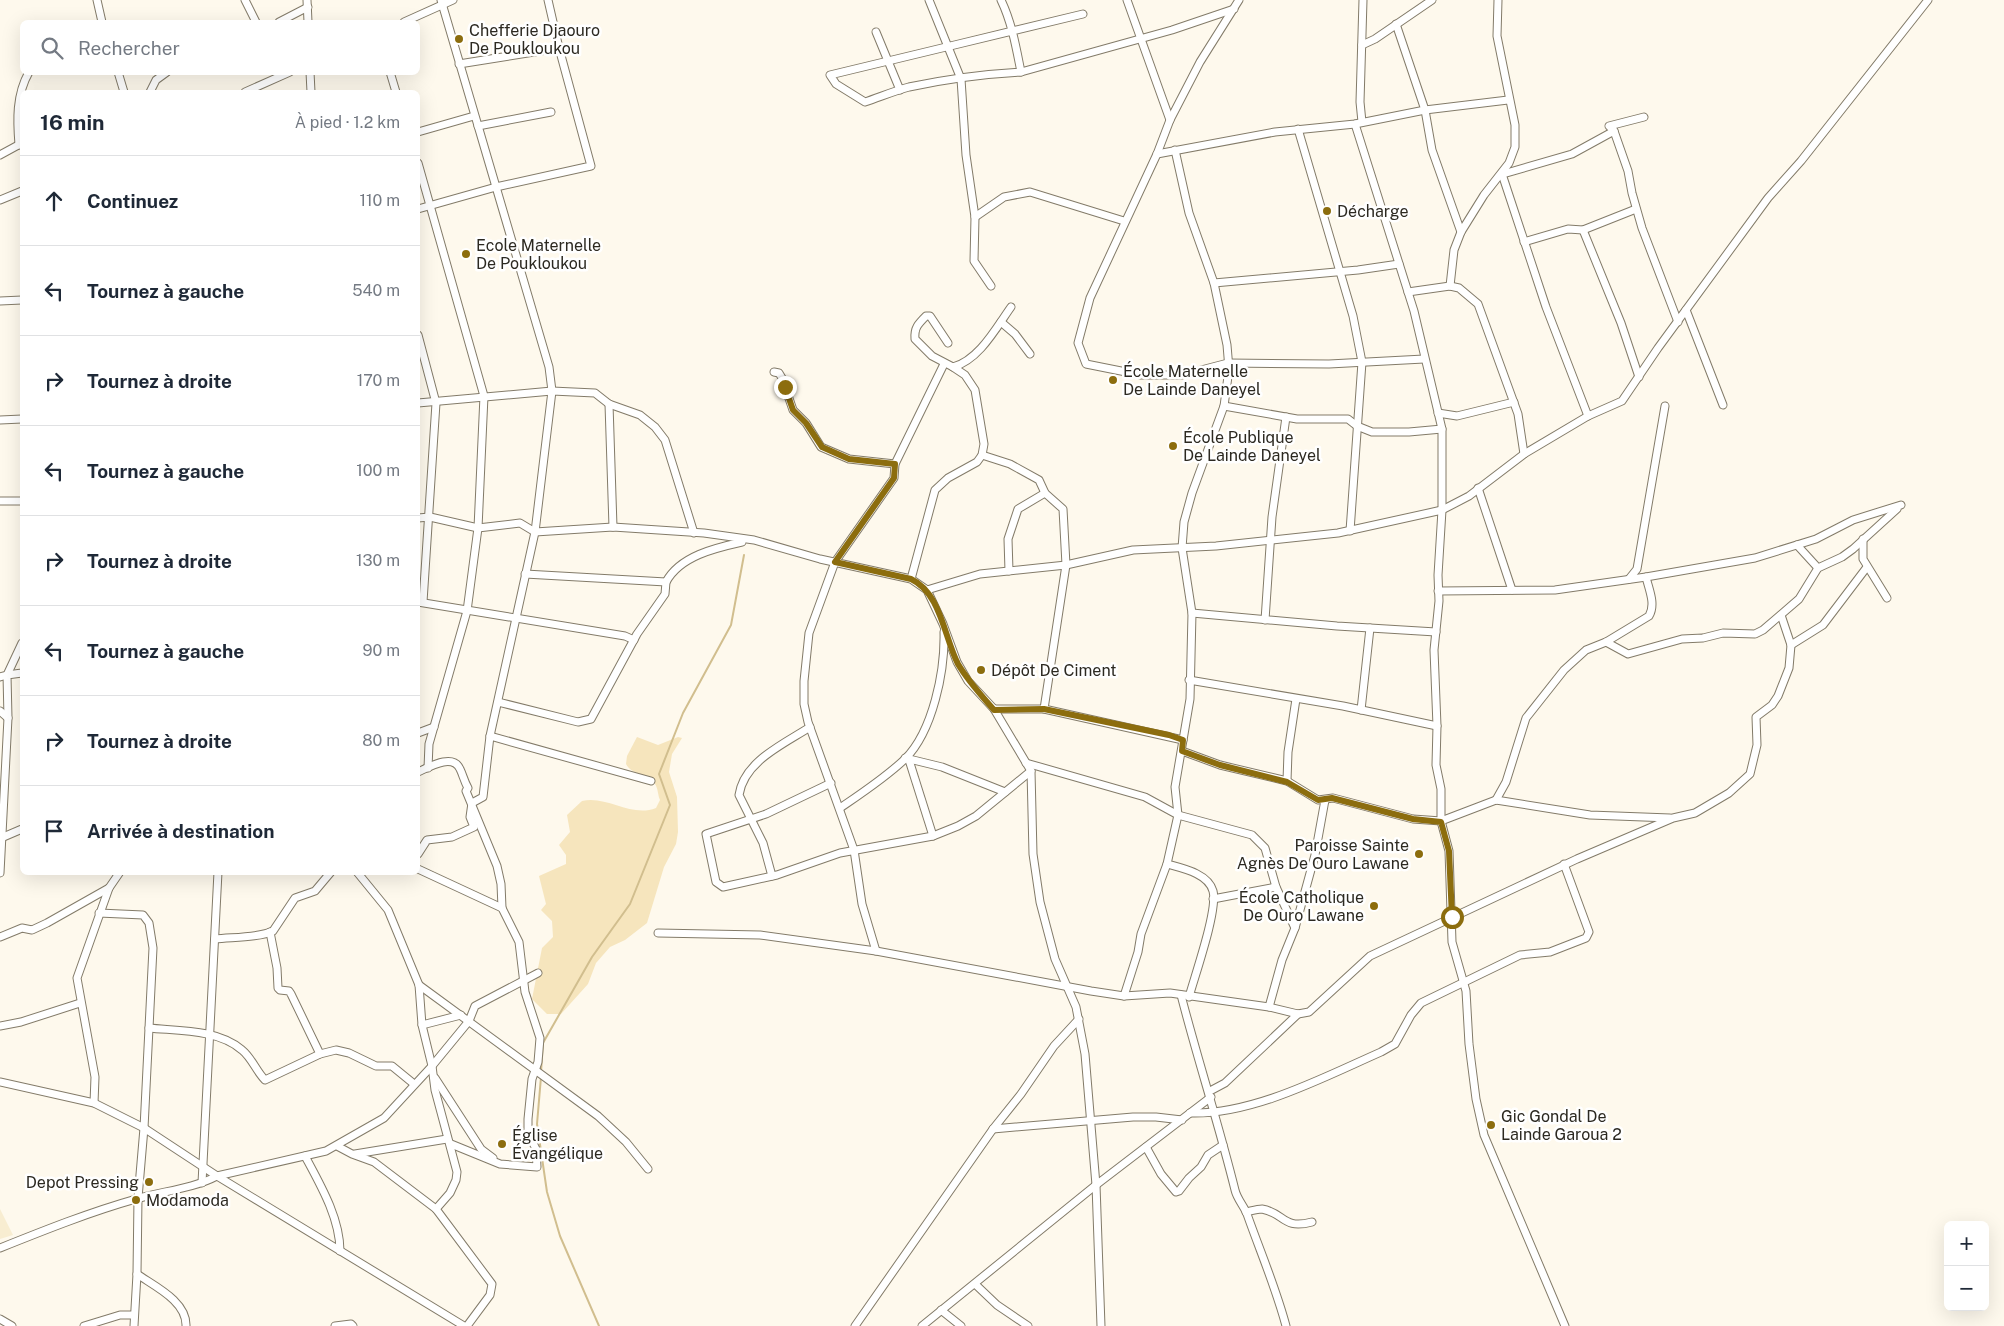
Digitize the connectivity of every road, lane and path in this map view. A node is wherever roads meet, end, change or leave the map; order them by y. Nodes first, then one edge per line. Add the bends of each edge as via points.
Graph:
1 (97, 0) edge
2 (246, 0) edge
3 (453, 0) edge
4 (548, 0) edge
5 (930, 0) edge
6 (1001, 0) edge
7 (1127, 0) edge
8 (1238, 0) edge
9 (1362, 0) edge
10 (1432, 0) edge
11 (1498, 0) edge
12 (1928, 0) edge
13 (308, 3) edge
14 (441, 3) edge
15 (1234, 9) junction
16 (1083, 14) dead end
17 (102, 20) edge
18 (255, 20) edge
19 (282, 20) edge
20 (308, 20) edge
21 (408, 20) edge
22 (1396, 24) junction
23 (1012, 31) junction
24 (876, 32) dead end
25 (1141, 39) junction
26 (1362, 45) junction
27 (949, 46) junction
28 (560, 48) junction
29 (890, 61) junction
30 (459, 64) junction
31 (1021, 72) junction
32 (28, 75) edge
33 (119, 75) edge
34 (163, 75) edge
35 (283, 75) edge
36 (310, 75) edge
37 (391, 75) edge
38 (961, 79) junction
39 (20, 90) edge
40 (123, 90) edge
41 (151, 90) edge
42 (250, 90) edge
43 (311, 90) edge
44 (395, 90) edge
45 (900, 90) junction
46 (20, 91) edge
47 (1508, 100) junction
48 (1425, 110) junction
49 (551, 112) dead end
50 (474, 116) junction
51 (1644, 117) dead end
52 (20, 120) edge
53 (1170, 120) junction
54 (1359, 123) junction
55 (478, 126) junction
56 (1298, 129) junction
57 (420, 131) edge
58 (1614, 131) junction
59 (20, 145) edge
60 (1175, 150) junction
61 (1157, 154) junction
62 (0, 155) edge
63 (420, 171) edge
64 (1502, 174) junction
65 (496, 187) junction
66 (20, 192) edge
67 (0, 200) edge
68 (431, 206) junction
69 (420, 209) edge
70 (1636, 209) junction
71 (975, 217) junction
72 (1124, 221) junction
73 (1583, 230) junction
74 (1461, 232) junction
75 (1524, 242) junction
76 (1399, 264) junction
77 (1341, 272) junction
78 (1214, 283) junction
79 (990, 286) dead end
80 (1450, 286) junction
81 (1408, 292) junction
82 (0, 300) edge
83 (20, 300) edge
84 (1010, 307) dead end
85 (1686, 310) junction
86 (1001, 322) junction
87 (1678, 322) junction
88 (420, 343) edge
89 (948, 343) dead end
90 (1030, 354) dead end
91 (1424, 359) junction
92 (1362, 362) junction
93 (1228, 363) junction
94 (944, 364) junction
95 (953, 367) junction
96 (774, 372) dead end
97 (1639, 377) junction
98 (552, 391) junction
99 (484, 396) junction
100 (1514, 402) junction
101 (420, 403) edge
102 (436, 403) junction
103 (609, 404) junction
104 (1723, 405) dead end
105 (1224, 406) junction
106 (1665, 406) dead end
107 (1438, 413) junction
108 (1588, 416) junction
109 (1286, 417) junction
110 (20, 419) edge
111 (0, 420) edge
112 (1357, 426) junction
113 (1442, 429) junction
114 (1524, 454) junction
115 (982, 455) junction
116 (895, 464) junction
117 (1478, 488) junction
118 (1045, 493) junction
119 (0, 501) edge
120 (20, 501) edge
121 (1442, 510) junction
122 (430, 517) junction
123 (420, 518) edge
124 (613, 527) junction
125 (478, 528) junction
126 (1350, 531) junction
127 (535, 532) junction
128 (694, 533) junction
129 (1863, 539) junction
130 (747, 541) junction
131 (1270, 541) junction
132 (1797, 545) junction
133 (1182, 548) junction
134 (835, 562) junction
135 (1066, 565) junction
136 (1867, 567) junction
137 (1818, 568) junction
138 (1009, 571) junction
139 (525, 574) junction
140 (1646, 577) junction
141 (911, 579) junction
142 (1629, 579) junction
143 (666, 582) junction
144 (927, 590) junction
145 (1512, 590) junction
146 (1438, 591) junction
147 (1887, 598) dead end
148 (420, 602) edge
149 (468, 611) junction
150 (1192, 613) junction
151 (1781, 616) junction
152 (518, 617) junction
153 (1265, 620) junction
154 (944, 624) junction
155 (1370, 628) junction
156 (1436, 632) junction
157 (634, 640) junction
158 (1606, 642) junction
159 (20, 646) edge
160 (1790, 646) junction
161 (20, 673) edge
162 (3, 676) edge
163 (1189, 680) junction
164 (1296, 699) junction
165 (498, 702) junction
166 (1044, 709) junction
167 (994, 710) junction
168 (1361, 710) junction
169 (0, 711) edge
170 (8, 718) junction
171 (1437, 726) junction
172 (434, 727) junction
173 (810, 727) junction
174 (420, 732) edge
175 (490, 736) junction
176 (1183, 740) junction
177 (1182, 751) junction
178 (907, 759) junction
179 (1026, 763) junction
180 (428, 768) junction
181 (420, 771) edge
182 (1031, 771) junction
183 (652, 781) dead end
184 (831, 782) junction
185 (1287, 782) junction
186 (1005, 792) junction
187 (1325, 800) junction
188 (1496, 800) junction
189 (472, 803) junction
190 (840, 808) junction
191 (1, 814) edge
192 (1178, 815) junction
193 (750, 818) junction
194 (1673, 818) junction
195 (1441, 822) junction
196 (20, 831) edge
197 (932, 836) junction
198 (1, 838) junction
199 (854, 850) junction
200 (420, 851) edge
201 (1167, 864) junction
202 (1564, 864) junction
203 (420, 870) edge
204 (0, 873) edge
205 (118, 875) edge
206 (218, 875) edge
207 (328, 875) edge
208 (359, 875) edge
209 (772, 876) junction
210 (1276, 887) junction
211 (109, 888) junction
212 (1213, 899) junction
213 (502, 908) junction
214 (99, 913) junction
215 (1452, 917) junction
216 (1295, 928) junction
217 (270, 932) junction
218 (658, 933) dead end
219 (0, 937) edge
220 (215, 939) junction
221 (876, 951) junction
222 (538, 973) dead end
223 (523, 981) junction
224 (1462, 982) junction
225 (419, 985) junction
226 (1066, 986) junction
227 (1124, 996) junction
228 (1185, 996) junction
229 (80, 1003) junction
230 (1269, 1006) junction
231 (461, 1014) junction
232 (1298, 1014) junction
233 (1079, 1019) junction
234 (469, 1021) junction
235 (422, 1025) junction
236 (0, 1026) edge
237 (149, 1028) junction
238 (210, 1035) junction
239 (320, 1054) junction
240 (432, 1070) junction
241 (534, 1070) junction
242 (0, 1082) edge
243 (414, 1084) junction
244 (1210, 1094) junction
245 (94, 1103) junction
246 (1190, 1113) junction
247 (1213, 1114) junction
248 (1090, 1120) junction
249 (1182, 1120) junction
250 (144, 1128) junction
251 (993, 1129) junction
252 (449, 1142) junction
253 (1223, 1145) junction
254 (338, 1146) junction
255 (1146, 1147) junction
256 (352, 1154) junction
257 (305, 1156) junction
258 (500, 1164) junction
259 (203, 1165) junction
260 (648, 1169) dead end
261 (217, 1176) junction
262 (202, 1184) junction
263 (1096, 1185) junction
264 (138, 1198) junction
265 (436, 1209) junction
266 (1246, 1212) junction
267 (1312, 1222) dead end
268 (0, 1248) edge
269 (340, 1251) junction
270 (137, 1274) junction
271 (975, 1284) junction
272 (941, 1310) junction
273 (134, 1316) junction
274 (0, 1319) edge
275 (12, 1326) edge
276 (84, 1326) edge
277 (134, 1326) edge
278 (186, 1326) edge
279 (335, 1326) edge
280 (353, 1326) edge
281 (466, 1326) edge
282 (855, 1326) edge
283 (922, 1326) edge
284 (961, 1326) edge
285 (1028, 1326) edge
286 (1101, 1326) edge
287 (1286, 1326) edge
288 (1565, 1326) edge

1 - 17 street
2 - 18 street
3 - 14 street
4 - 28 street
5 - 27 street
6 - 23 street
7 - 25 street
8 - 15 street
9 - 26 street
10 - 22 street
11 - 47 street via 1497,36
12 - 85 street via 1768,198
13 - 19 street
13 - 20 street
14 - 21 street
14 - 30 street
15 - 25 street
15 - 53 street via 1200,62
16 - 23 street
22 - 26 street
22 - 48 street
23 - 27 street
23 - 31 street
24 - 29 street
25 - 31 street
25 - 53 street
26 - 54 street
27 - 29 street
27 - 38 street
28 - 30 street
28 - 65 street via 591,166
29 - 45 street
29 - 45 street via 830,75 836,84 865,102
30 - 50 street
31 - 38 street
32 - 39 street
33 - 40 street
34 - 41 street
35 - 42 street
36 - 43 street
37 - 44 street
38 - 45 street
38 - 71 street via 967,164
46 - 52 street
47 - 48 street
47 - 64 street via 1515,125 1515,147
48 - 54 street
48 - 74 street via 1432,150
49 - 55 street
50 - 55 street
50 - 57 street
51 - 58 street via 1609,126
53 - 61 street
54 - 56 street
54 - 76 street
55 - 65 street
56 - 60 street
56 - 77 street
58 - 64 street via 1572,154
58 - 70 street via 1628,170
59 - 62 street
60 - 61 street
60 - 78 street via 1189,213
61 - 72 street
63 - 68 street
64 - 74 street via 1484,195
64 - 75 street
65 - 68 street
65 - 98 street via 549,367
66 - 67 street
68 - 69 street
68 - 99 street
70 - 73 street
70 - 87 street
71 - 72 street via 1004,197 1030,192
71 - 79 street via 974,261
72 - 93 street via 1090,298 1083,324 1078,343 1086,364 1141,375 1182,376
73 - 75 street via 1568,228
73 - 97 street
74 - 80 street via 1454,250
75 - 108 street
76 - 77 street
76 - 81 street
77 - 78 street
77 - 92 street
78 - 93 street via 1228,345
80 - 81 street
80 - 100 street via 1459,288 1478,304
81 - 91 street
82 - 83 street
84 - 86 street
85 - 87 street
85 - 104 street
86 - 90 street
86 - 95 street via 974,354
87 - 97 street
88 - 102 street
89 - 94 street via 930,316 918,322 915,340
91 - 92 street
91 - 107 street
92 - 93 street
92 - 112 street
93 - 105 street
94 - 95 street
94 - 116 street
95 - 115 street via 965,375 974,390 984,444
96 - 116 street via 782,378 793,410 822,447 849,459
97 - 108 street via 1622,401
98 - 99 street
98 - 103 street via 595,393
98 - 127 street
99 - 102 street
99 - 125 street
100 - 107 street via 1457,416
100 - 114 street
101 - 102 street
102 - 122 street
103 - 124 street
103 - 128 street via 640,415 665,440
105 - 109 street
105 - 133 street via 1192,493 1184,522
106 - 142 street via 1637,569
107 - 113 street
108 - 114 street
109 - 112 street via 1348,419
109 - 131 street
110 - 111 street
112 - 113 street via 1372,432
112 - 126 street
113 - 121 street
114 - 117 street
115 - 118 street via 1010,464 1039,480
115 - 141 street via 977,462 948,478 935,490
116 - 134 street via 894,478
117 - 121 street
117 - 145 street
118 - 135 street via 1063,509
118 - 138 street via 1018,509 1008,539
119 - 120 street
121 - 126 street
121 - 146 street
122 - 123 street
122 - 125 street
122 - 148 street
124 - 127 street
124 - 128 street
125 - 127 street via 520,523
125 - 149 street
126 - 131 street
127 - 139 street
128 - 130 street
129 - 132 street via 1901,505 1853,520
129 - 136 street via 1863,559
129 - 137 street via 1842,557
130 - 134 street via 754,540
130 - 143 street via 701,553 671,574
131 - 133 street
131 - 153 street
132 - 137 street
132 - 140 street via 1755,558
133 - 135 street via 1133,550
133 - 150 street
134 - 141 street
134 - 173 street via 808,633 804,704
135 - 138 street
135 - 166 street
136 - 147 street
136 - 160 street via 1824,625
137 - 151 street via 1799,599
138 - 144 street via 980,574
139 - 143 street
139 - 152 street
140 - 142 street
140 - 158 street via 1652,598 1649,616
141 - 144 street
142 - 145 street via 1555,590
143 - 157 street via 665,594
144 - 154 street
145 - 146 street
146 - 156 street
148 - 149 street
149 - 152 street
149 - 172 street
150 - 153 street
150 - 163 street
151 - 158 street via 1755,634 1682,639 1628,654
151 - 160 street
152 - 157 street
152 - 165 street
153 - 155 street
154 - 167 street via 957,662 968,681
154 - 178 street via 941,672 933,703 921,738
155 - 156 street
155 - 168 street
156 - 171 street
157 - 165 street via 591,720 578,722
158 - 188 street via 1586,650 1574,660 1526,718 1506,782
159 - 162 street
160 - 194 street via 1791,656 1784,684 1772,705 1756,717 1758,745 1750,774 1710,805 1695,813
161 - 162 street
162 - 170 street
163 - 164 street
163 - 176 street via 1190,699
164 - 168 street
164 - 185 street
165 - 175 street
166 - 167 street
166 - 176 street
167 - 179 street
168 - 171 street
169 - 170 street
170 - 191 street
171 - 195 street via 1436,765 1441,789
172 - 174 street
172 - 180 street via 427,752
173 - 184 street
173 - 193 street via 750,768 739,795
175 - 183 street
175 - 189 street via 483,797
176 - 177 street
177 - 185 street via 1220,765
177 - 192 street via 1174,787
178 - 186 street via 942,767
178 - 190 street
178 - 197 street
179 - 182 street
179 - 192 street via 1145,797
180 - 181 street
180 - 189 street via 447,761 456,763
182 - 186 street
182 - 226 street via 1032,854 1040,902 1055,959
184 - 190 street
184 - 193 street via 766,814
185 - 187 street via 1318,800
186 - 197 street via 976,816
187 - 195 street via 1332,798 1413,819
187 - 216 street via 1315,854
188 - 194 street via 1590,814
188 - 195 street
189 - 200 street via 470,816 474,827 452,837 427,840
189 - 213 street via 497,866
190 - 199 street
191 - 198 street
192 - 201 street
192 - 210 street via 1252,835 1265,848
193 - 209 street via 763,843
193 - 209 street via 706,834 716,882 723,887
194 - 202 street
195 - 215 street via 1449,851
196 - 198 street
197 - 199 street
198 - 204 street
199 - 209 street
199 - 221 street via 862,904
201 - 212 street via 1205,880 1212,890
201 - 227 street via 1140,934 1138,952
202 - 215 street
202 - 224 street via 1590,935 1550,952 1520,955
203 - 213 street
205 - 211 street
206 - 220 street
207 - 217 street via 315,891 294,898
208 - 225 street via 388,910
210 - 212 street
210 - 216 street
211 - 214 street
211 - 219 street via 32,930 22,928
212 - 228 street
213 - 223 street via 519,942
214 - 229 street via 77,978
214 - 237 street via 137,914 146,917 150,923 153,948
215 - 224 street via 1452,942
215 - 232 street via 1370,956 1309,1012
216 - 230 street
217 - 220 street
217 - 239 street via 278,988 289,991
218 - 221 street via 760,935
220 - 238 street
221 - 226 street
222 - 223 street
223 - 234 street via 475,1006
223 - 241 street via 540,1038
224 - 247 street via 1421,1003 1395,1044 1381,1052 1274,1097
224 - 288 street via 1466,991 1476,1099 1484,1135
225 - 231 street
225 - 235 street
226 - 227 street
226 - 233 street
227 - 228 street via 1148,993
228 - 230 street
228 - 244 street
229 - 236 street
229 - 245 street via 96,1078
230 - 232 street
231 - 234 street
231 - 235 street
232 - 244 street
233 - 248 street
233 - 251 street via 1054,1046
234 - 240 street
234 - 241 street
235 - 240 street
237 - 238 street
237 - 250 street
238 - 239 street via 240,1048 265,1080
238 - 259 street
239 - 243 street via 336,1050 349,1052 376,1066 392,1066
240 - 243 street
240 - 252 street
240 - 258 street via 481,1149
241 - 258 street via 528,1133 536,1149 537,1167
241 - 260 street via 598,1116 626,1142
242 - 245 street
243 - 254 street via 384,1118
244 - 246 street
244 - 247 street
245 - 250 street
246 - 247 street
246 - 249 street
247 - 253 street
248 - 249 street via 1156,1116
248 - 251 street
248 - 263 street
249 - 255 street
250 - 259 street
250 - 264 street
251 - 282 street
252 - 256 street
252 - 258 street
252 - 265 street via 456,1180
253 - 255 street via 1208,1155 1201,1168 1176,1192
253 - 266 street via 1235,1192
254 - 256 street
254 - 257 street
255 - 263 street
256 - 265 street via 374,1162
257 - 261 street
257 - 269 street via 327,1201 340,1238
259 - 261 street
259 - 262 street
261 - 262 street
261 - 269 street
262 - 264 street
263 - 271 street
263 - 286 street
264 - 268 street via 67,1221
264 - 270 street
265 - 281 street via 492,1284 490,1295
266 - 267 street via 1261,1209 1298,1226
266 - 287 street
269 - 281 street
270 - 273 street
270 - 278 street via 179,1305
271 - 272 street
271 - 285 street via 997,1305
272 - 283 street
272 - 284 street
273 - 276 street via 120,1316
273 - 277 street
274 - 275 street
279 - 280 street

